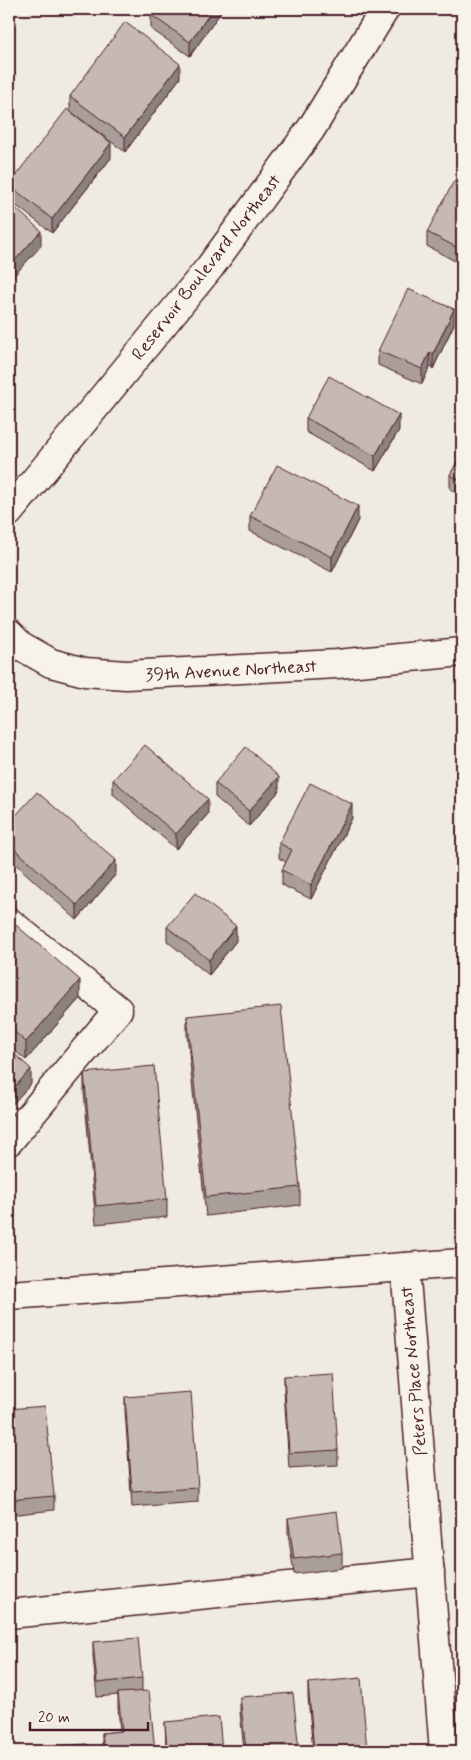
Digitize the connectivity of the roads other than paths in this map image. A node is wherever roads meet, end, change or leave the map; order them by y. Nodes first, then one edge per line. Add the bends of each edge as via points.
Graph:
1 (385, 9) edge
2 (9, 512) edge
3 (9, 634) edge
4 (462, 652) edge
5 (9, 922) edge
6 (9, 1141) edge
7 (462, 1263) edge
8 (405, 1267) junction
9 (9, 1295) edge
10 (430, 1572) junction
11 (9, 1614) edge
12 (444, 1751) edge

1 - 2 street, Reservoir Boulevard Northeast via 311,129 210,267
3 - 4 street, 39th Avenue Northeast via 21,646 51,663 85,672 126,675 337,664
5 - 6 street via 118,1010
7 - 8 street
8 - 9 street, Peters Place Northeast
8 - 10 street, Peters Place Northeast
10 - 11 street
10 - 12 street, Peters Place Northeast

